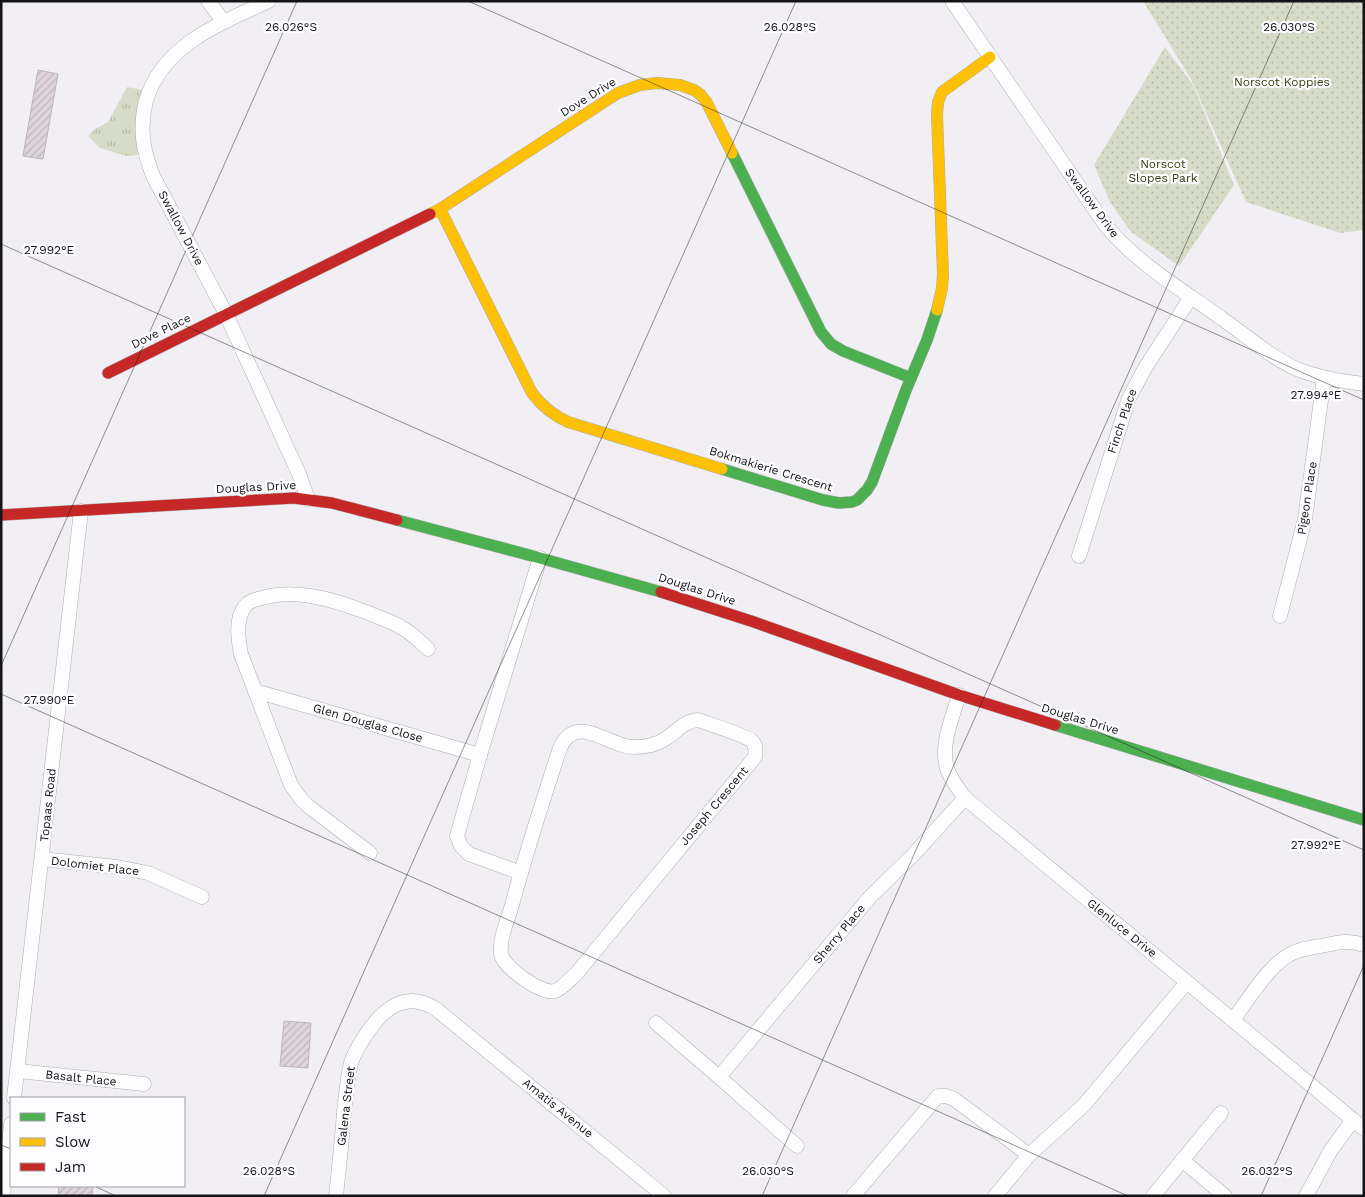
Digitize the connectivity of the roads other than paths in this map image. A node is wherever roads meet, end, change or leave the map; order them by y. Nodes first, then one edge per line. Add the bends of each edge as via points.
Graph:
1 (208, 1) edge
2 (269, 1) edge
3 (952, 1) edge
4 (224, 22) junction
5 (990, 57) junction
6 (440, 209) junction
7 (1191, 297) junction
8 (226, 314) junction
9 (108, 373) dead end
10 (911, 378) junction
11 (1324, 378) junction
12 (1364, 384) edge
13 (308, 499) junction
14 (81, 511) junction
15 (1, 515) edge
16 (1079, 556) dead end
17 (540, 558) junction
18 (1280, 616) dead end
19 (428, 649) dead end
20 (255, 691) junction
21 (959, 695) junction
22 (480, 756) junction
23 (965, 798) junction
24 (1364, 820) edge
25 (370, 853) dead end
26 (42, 859) junction
27 (520, 873) junction
28 (202, 896) dead end
29 (1364, 945) edge
30 (1187, 982) junction
31 (1233, 1020) junction
32 (450, 1021) joint
33 (656, 1023) dead end
34 (18, 1071) junction
35 (719, 1077) junction
36 (144, 1084) dead end
37 (14, 1097) edge
38 (1221, 1113) dead end
39 (1359, 1124) edge
40 (10, 1133) edge
41 (797, 1146) dead end
42 (1029, 1155) junction
43 (1182, 1160) junction
44 (3, 1196) edge
45 (336, 1196) edge
46 (664, 1196) edge
47 (854, 1196) edge
48 (995, 1196) edge
49 (1153, 1196) edge
50 (1225, 1196) edge
51 (1306, 1196) edge

1 - 4 street
2 - 4 street, Swallow Drive
3 - 5 street, Swallow Drive
4 - 8 street, Swallow Drive via 181,49 162,68 150,90 142,125 146,158 153,176
5 - 7 street, Swallow Drive via 1106,226 1126,248
5 - 10 street, Bokmakierie Crescent via 946,88 938,102 942,284 934,322
6 - 8 street, Dove Drive
6 - 10 street, Dove Drive via 618,93 642,84 685,86 701,95 709,106 826,339 843,351
6 - 10 street, Bokmakierie Crescent via 532,393 546,410 568,422 823,500 849,503 862,497 872,482
7 - 11 street, Swallow Drive via 1279,359
7 - 16 street, Finch Place via 1129,398
8 - 9 street, Dove Place
8 - 13 street, Swallow Drive
11 - 12 street, Swallow Drive
11 - 18 street, Pigeon Place via 1305,519
13 - 14 street, Douglas Drive
13 - 17 street, Douglas Drive
14 - 15 street, Douglas Drive
14 - 26 street, Topaas Road
17 - 21 street, Douglas Drive via 704,605
17 - 22 street
19 - 20 street via 403,628 352,607 299,594 268,596 246,604 239,624 241,654
20 - 22 street, Glen Douglas Close
20 - 25 street via 295,791 318,814
21 - 23 street, Glenluce Drive via 945,751 948,772
21 - 24 street, Douglas Drive
22 - 27 street via 458,841 469,854
23 - 30 street, Glenluce Drive
23 - 35 street, Sherry Place via 870,897
26 - 28 street, Dolomiet Place via 148,873
26 - 34 street, Topaas Road
27 - 27 street, Joseph Crescent via 560,748 569,734 594,733 635,747 657,743 687,722 698,720 749,740 756,747 756,757 576,974 556,991 537,988 501,956
29 - 31 street via 1340,942 1296,951 1287,956 1271,970
30 - 31 street, Glenluce Drive
30 - 42 street via 1084,1105
31 - 39 street, Glenluce Drive
32 - 45 street, Galena Street via 423,1002 400,1002 378,1018 363,1038 348,1078
32 - 46 street, Amatis Avenue
33 - 35 street
34 - 36 street, Basalt Place
34 - 37 street, Topaas Road
35 - 41 street
38 - 43 street
39 - 51 street via 1331,1150
40 - 44 street
42 - 47 street via 954,1099 938,1096
42 - 48 street
43 - 49 street
43 - 50 street

